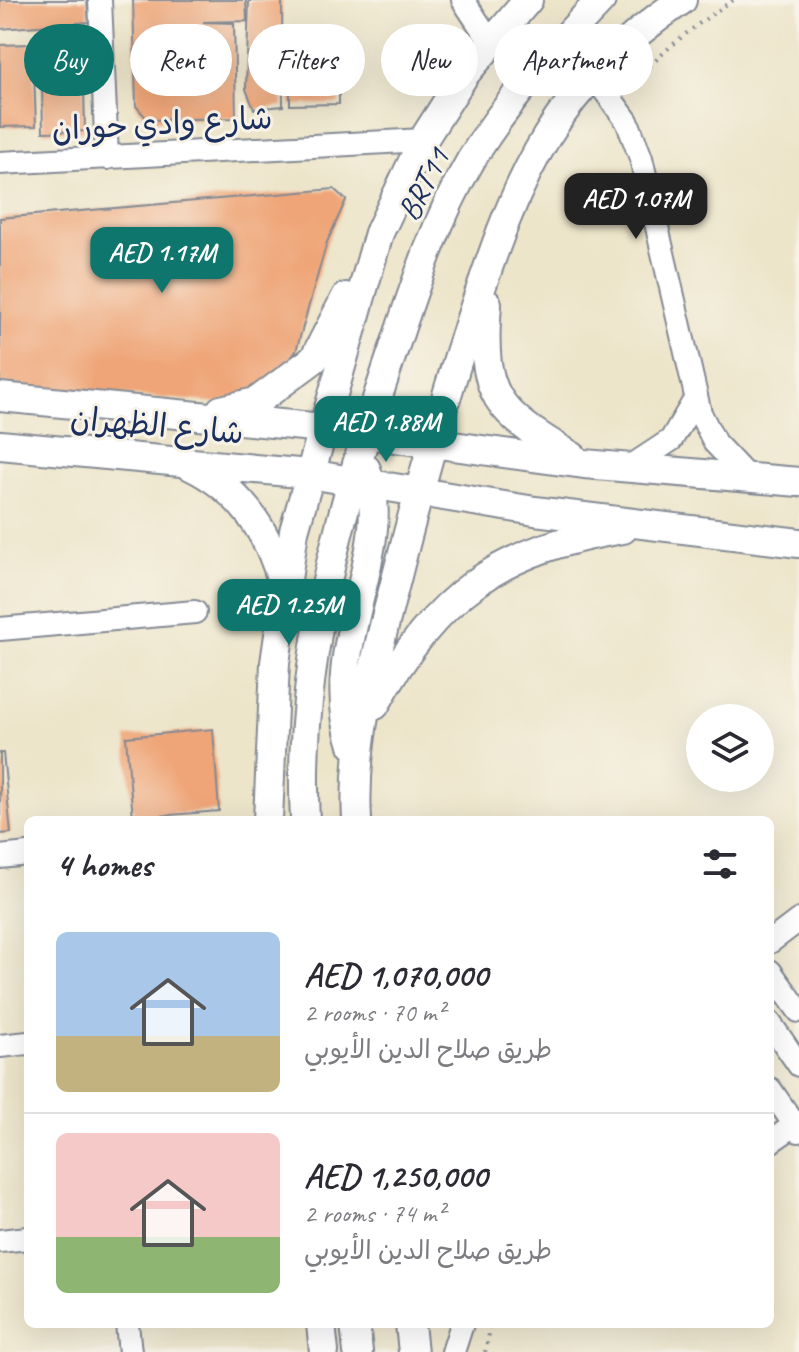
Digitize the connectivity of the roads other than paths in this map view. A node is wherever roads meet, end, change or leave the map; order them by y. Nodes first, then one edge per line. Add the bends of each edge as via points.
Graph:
1 (100, 0) edge
2 (463, 0) edge
3 (528, 0) edge
4 (601, 0) edge
5 (682, 0) edge
6 (647, 24) edge
7 (490, 41) junction
8 (577, 96) edge
9 (610, 96) edge
10 (423, 140) junction
11 (107, 158) junction
12 (0, 163) edge
13 (379, 233) junction
14 (491, 260) junction
15 (0, 397) edge
16 (696, 398) junction
17 (196, 416) junction
18 (323, 428) junction
19 (430, 442) junction
20 (0, 445) edge
21 (181, 462) junction
22 (363, 464) junction
23 (584, 464) junction
24 (630, 467) junction
25 (309, 474) junction
26 (748, 478) junction
27 (799, 482) edge
28 (418, 493) junction
29 (653, 524) junction
30 (799, 543) edge
31 (284, 589) junction
32 (195, 612) dead end
33 (0, 629) edge
34 (361, 730) junction
35 (358, 758) junction
36 (268, 816) edge
37 (305, 816) edge
38 (357, 816) edge
39 (24, 854) edge
40 (0, 857) edge
41 (799, 920) edge
42 (774, 939) edge
43 (774, 977) edge
44 (799, 1011) edge
45 (774, 1029) edge
46 (24, 1043) edge
47 (0, 1046) edge
48 (799, 1065) edge
49 (774, 1094) edge
50 (798, 1126) edge
51 (774, 1140) edge
52 (24, 1238) edge
53 (0, 1241) edge
54 (127, 1328) edge
55 (321, 1328) edge
56 (355, 1328) edge
57 (410, 1328) edge
58 (461, 1328) edge
59 (130, 1352) edge
60 (324, 1352) edge
61 (358, 1352) edge
62 (413, 1352) edge
63 (453, 1352) edge

1 - 11 street
2 - 7 street
3 - 7 main road
4 - 22 main road, BRT11 via 556,46 514,101 444,210 420,269
5 - 6 main road
7 - 10 main road
8 - 14 main road via 529,166
9 - 16 street via 641,158
10 - 11 street, شارع وادي حوران
10 - 13 main road
11 - 12 street, شارع وادي حوران
13 - 17 main road via 314,359 256,402
13 - 18 main road
14 - 19 main road
14 - 23 main road via 485,360 493,389 525,429
15 - 17 main road, شارع الظهران
16 - 24 street via 671,440
16 - 26 street via 715,443
17 - 18 main road, شارع الظهران
18 - 22 main road, شارع الظهران
18 - 25 main road
19 - 22 main road
19 - 23 main road
19 - 28 main road
20 - 21 main road, شارع الظهران
21 - 25 main road, شارع الظهران
21 - 31 main road via 207,473 249,511 265,535
22 - 25 main road, شارع الظهران
22 - 28 main road
22 - 35 main road via 373,523 342,677 346,718
22 - 37 main road, BRT11 via 322,604 304,720
23 - 24 main road
24 - 26 main road
25 - 31 main road
26 - 27 main road
28 - 29 main road
28 - 34 main road
29 - 30 main road
29 - 34 main road via 561,542 520,557 473,584 405,654
31 - 36 main road via 270,729
32 - 33 street
34 - 35 main road
35 - 38 main road
39 - 40 street
41 - 42 street
43 - 44 street
45 - 48 street
46 - 47 street
49 - 50 street
50 - 51 street
52 - 53 street
54 - 59 street
55 - 60 main road
56 - 61 main road
57 - 62 main road
58 - 63 street

